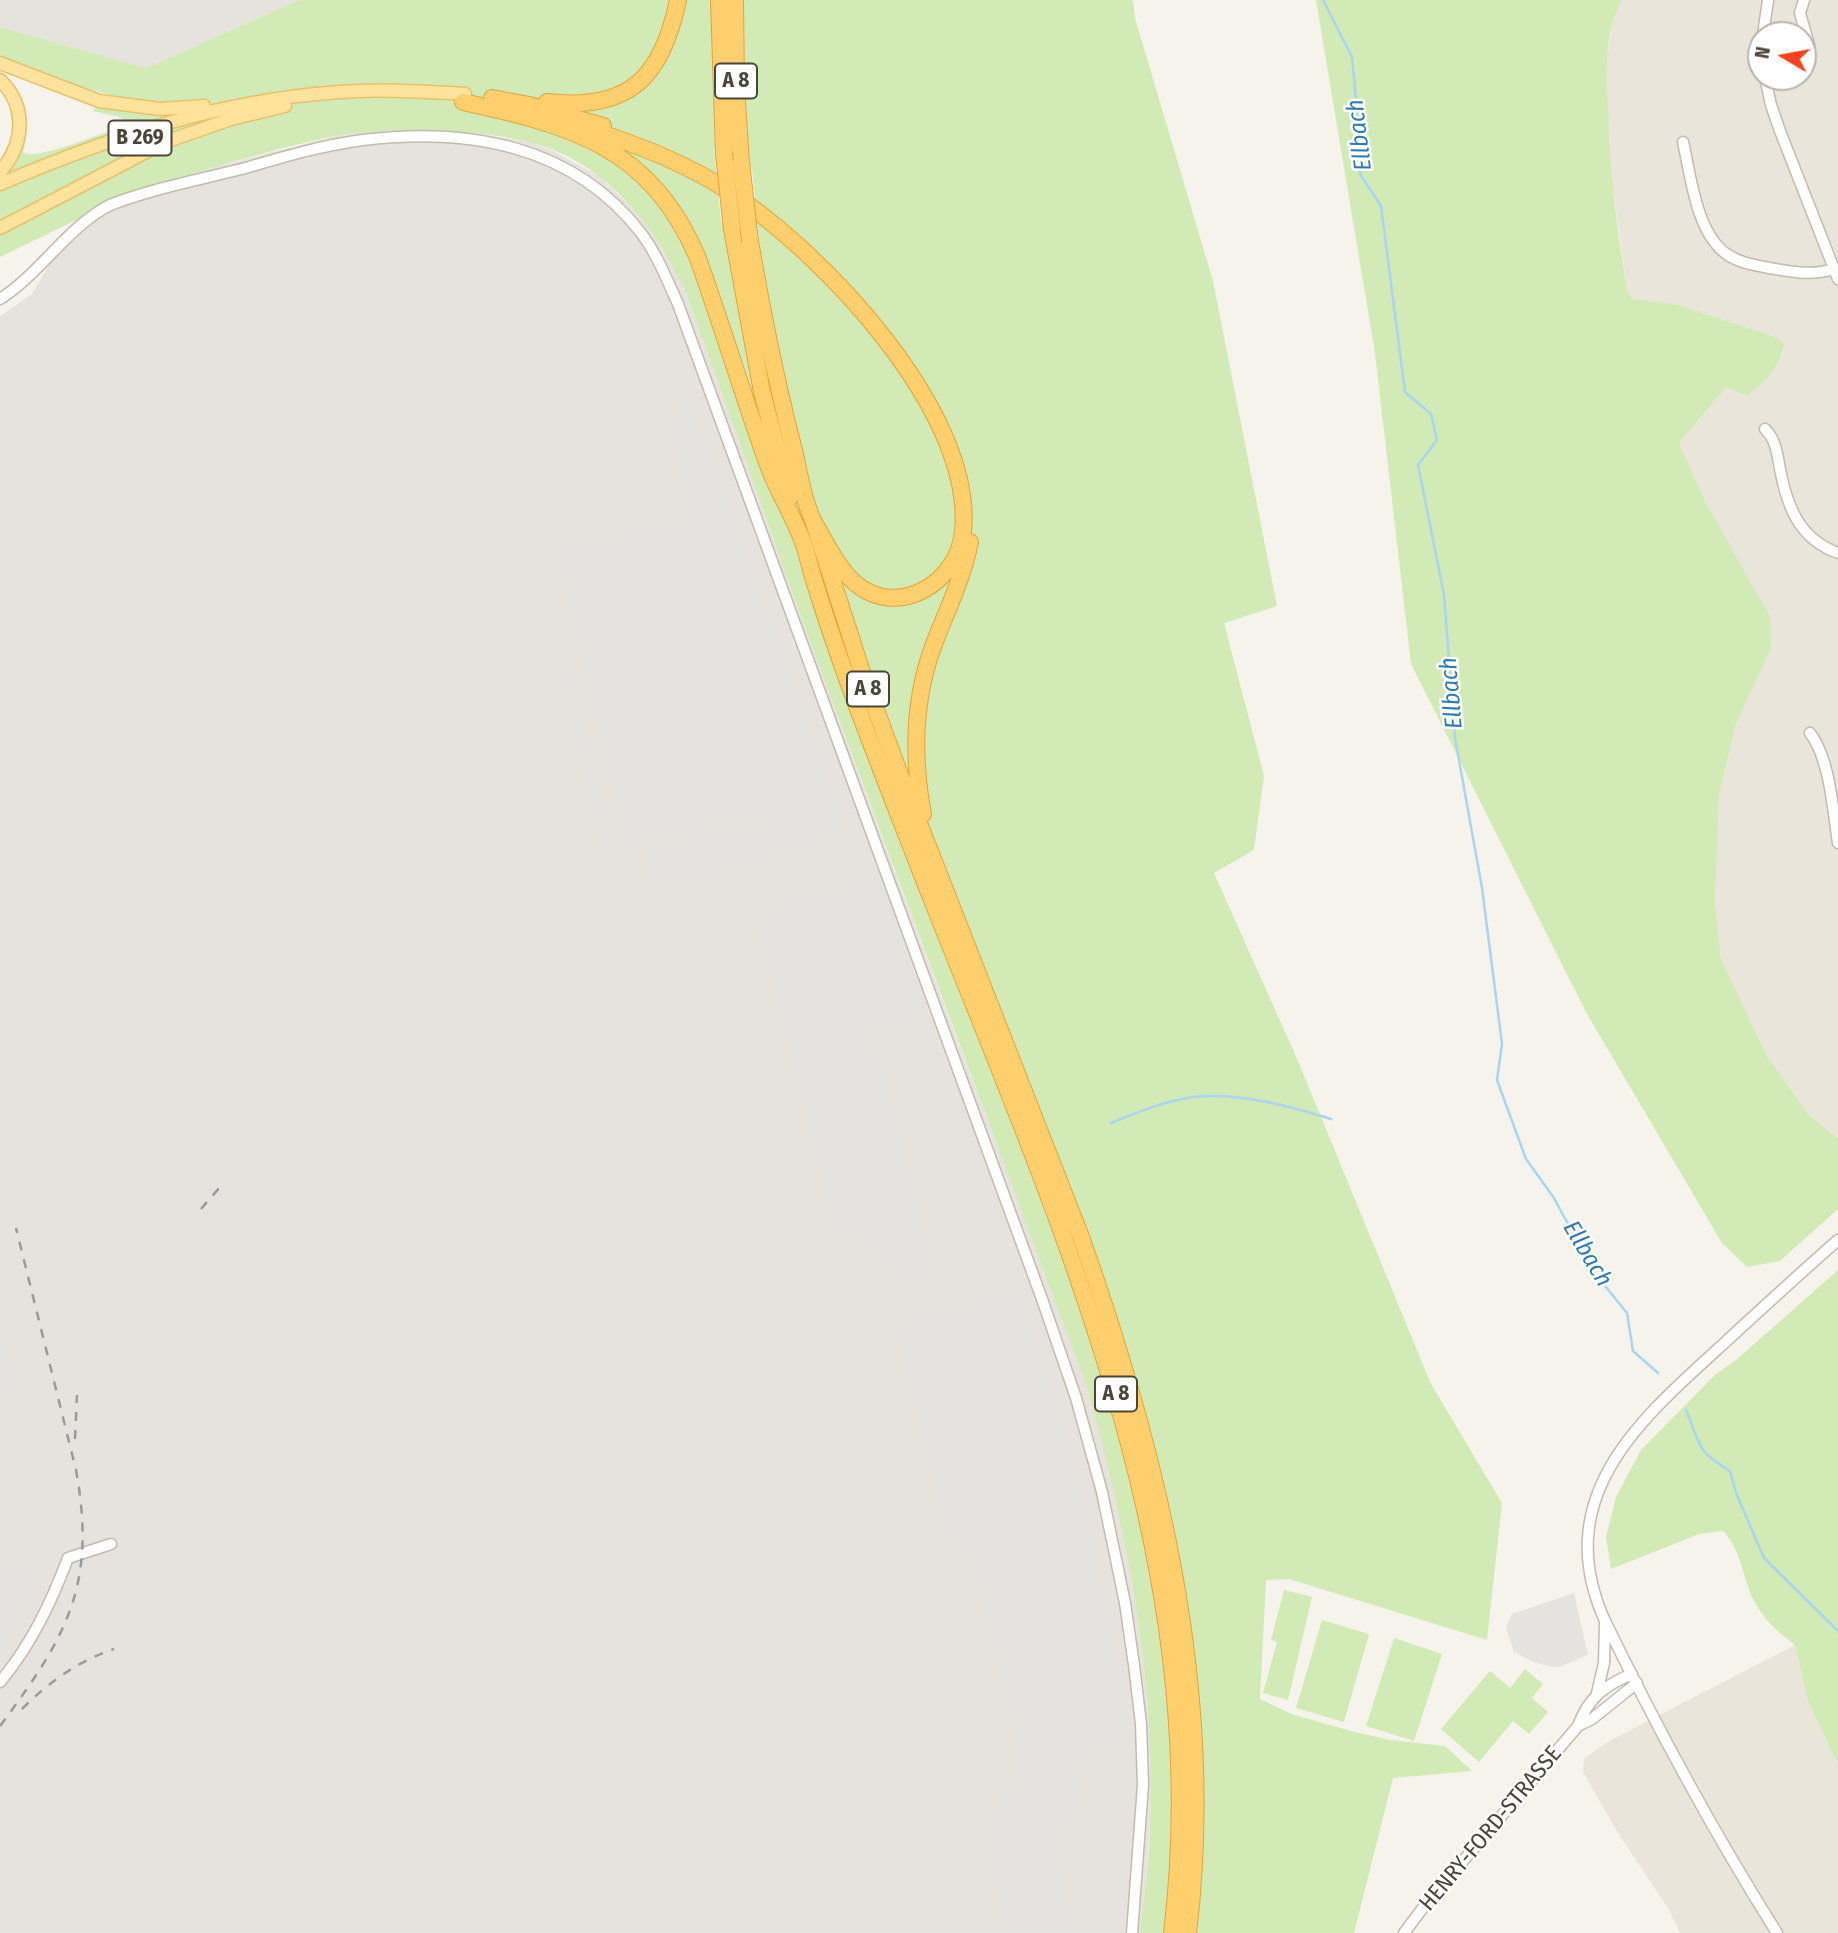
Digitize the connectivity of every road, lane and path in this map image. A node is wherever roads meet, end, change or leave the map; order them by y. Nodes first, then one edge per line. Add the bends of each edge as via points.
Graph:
1 (678, 0) edge
2 (719, 0) edge
3 (735, 0) edge
4 (1768, 0) edge
5 (1804, 0) edge
6 (1765, 21) edge
7 (1802, 21) edge
8 (0, 64) edge
9 (0, 80) edge
10 (1769, 91) edge
11 (464, 98) junction
12 (288, 102) junction
13 (1683, 142) dead end
14 (0, 172) edge
15 (0, 184) edge
16 (0, 190) edge
17 (0, 229) edge
18 (1836, 274) edge
19 (0, 299) edge
20 (1765, 429) dead end
21 (813, 520) junction
22 (803, 542) junction
23 (1838, 553) edge
24 (1810, 733) dead end
25 (1838, 844) edge
26 (931, 855) junction
27 (1838, 1240) edge
28 (111, 1544) dead end
29 (1605, 1621) junction
30 (1634, 1678) junction
31 (0, 1682) edge
32 (1597, 1693) junction
33 (1578, 1726) junction
34 (1194, 1851) junction
35 (1132, 1933) edge
36 (1172, 1933) edge
37 (1188, 1933) edge
38 (1202, 1933) edge
39 (1404, 1933) edge
40 (1777, 1933) edge

1 - 11 highway via 660,55 629,90 612,98 594,104
2 - 22 highway, A 8, bridge via 724,154 732,229 762,392
3 - 21 highway, A 8, bridge via 741,162 750,241 779,390
4 - 6 street
5 - 7 street
8 - 12 main road via 99,100 138,107
9 - 14 main road via 13,98 21,122 16,148
10 - 18 street
11 - 12 main road, B 269 / B 269
11 - 21 highway via 549,117 677,163 759,212 853,299 903,366 940,428 959,477 964,530 960,550 942,578 914,594 891,596 855,583
11 - 22 highway via 582,134 629,163 671,207 697,256 769,470
11 - 26 highway via 529,105 616,130 730,183 828,262 882,324 934,400 959,449 972,506 967,561 934,645 917,710 916,764
12 - 15 main road via 229,107 154,126
12 - 16 main road, B 269 / B 269 via 155,133
12 - 17 main road via 165,142
13 - 18 street via 1702,222 1718,247 1753,265 1802,274
19 - 35 street via 18,288 90,217 110,205 361,140 463,139 528,151 585,180 642,235 678,304 1042,1299 1086,1432 1112,1536 1140,1712 1143,1785
20 - 23 street via 1774,442 1794,517 1809,537
21 - 26 highway, A 8 / A 8 via 861,668
22 - 36 highway, A 8 / A 8 via 888,788 1041,1173 1095,1324 1130,1444 1156,1556 1172,1667 1179,1788
24 - 25 street via 1826,776
26 - 34 highway, A 8 / A 8 via 1081,1237 1154,1473 1179,1594 1193,1724
27 - 29 street via 1669,1393 1609,1465 1595,1499 1588,1537 1590,1575
28 - 31 street via 68,1558 50,1605 18,1661
29 - 30 street
29 - 32 street via 1604,1663
30 - 32 street, HENRY-FORD-STRASSE via 1607,1685
30 - 33 street, HENRY-FORD-STRASSE via 1592,1719
30 - 40 street via 1691,1787
32 - 33 street, HENRY-FORD-STRASSE
33 - 39 street, HENRY-FORD-STRASSE
34 - 37 highway, A 8
34 - 38 highway

